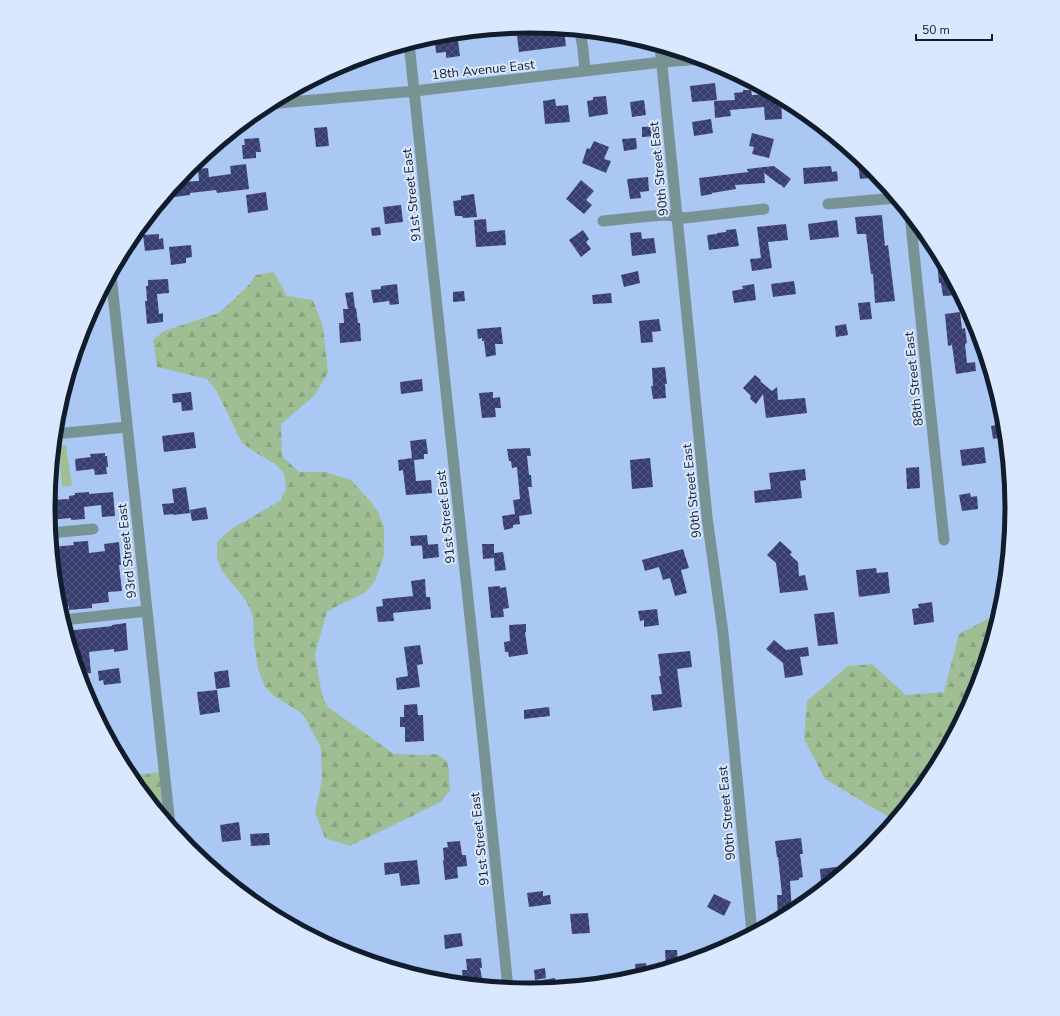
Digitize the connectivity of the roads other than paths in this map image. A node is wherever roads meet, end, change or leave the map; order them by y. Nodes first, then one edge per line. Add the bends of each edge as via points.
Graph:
1 (581, 36) edge
2 (410, 48) edge
3 (661, 51) edge
4 (688, 60) edge
5 (662, 62) junction
6 (584, 72) junction
7 (414, 90) junction
8 (284, 102) edge
9 (890, 199) edge
10 (828, 204) dead end
11 (764, 210) dead end
12 (677, 216) junction
13 (603, 221) dead end
14 (911, 225) edge
15 (111, 285) edge
16 (127, 427) junction
17 (61, 433) edge
18 (93, 528) dead end
19 (56, 532) edge
20 (944, 540) dead end
21 (147, 611) junction
22 (68, 619) edge
23 (169, 816) edge
24 (751, 928) edge
25 (507, 982) edge

1 - 6 street
2 - 7 street, 91st Street East
3 - 5 street, 90th Street East
4 - 5 street, 18th Avenue East
5 - 6 street, 18th Avenue East
5 - 12 street, 90th Street East
6 - 7 street, 18th Avenue East
7 - 8 street, 18th Avenue East
7 - 25 street, 91st Street East
9 - 10 street
11 - 12 street via 685,218
12 - 13 street
12 - 24 street, 90th Street East via 707,517 723,633
14 - 20 street, 88th Street East
15 - 16 street, 93rd Street East
16 - 17 street
16 - 21 street, 93rd Street East
18 - 19 street
21 - 22 street
21 - 23 street, 93rd Street East

